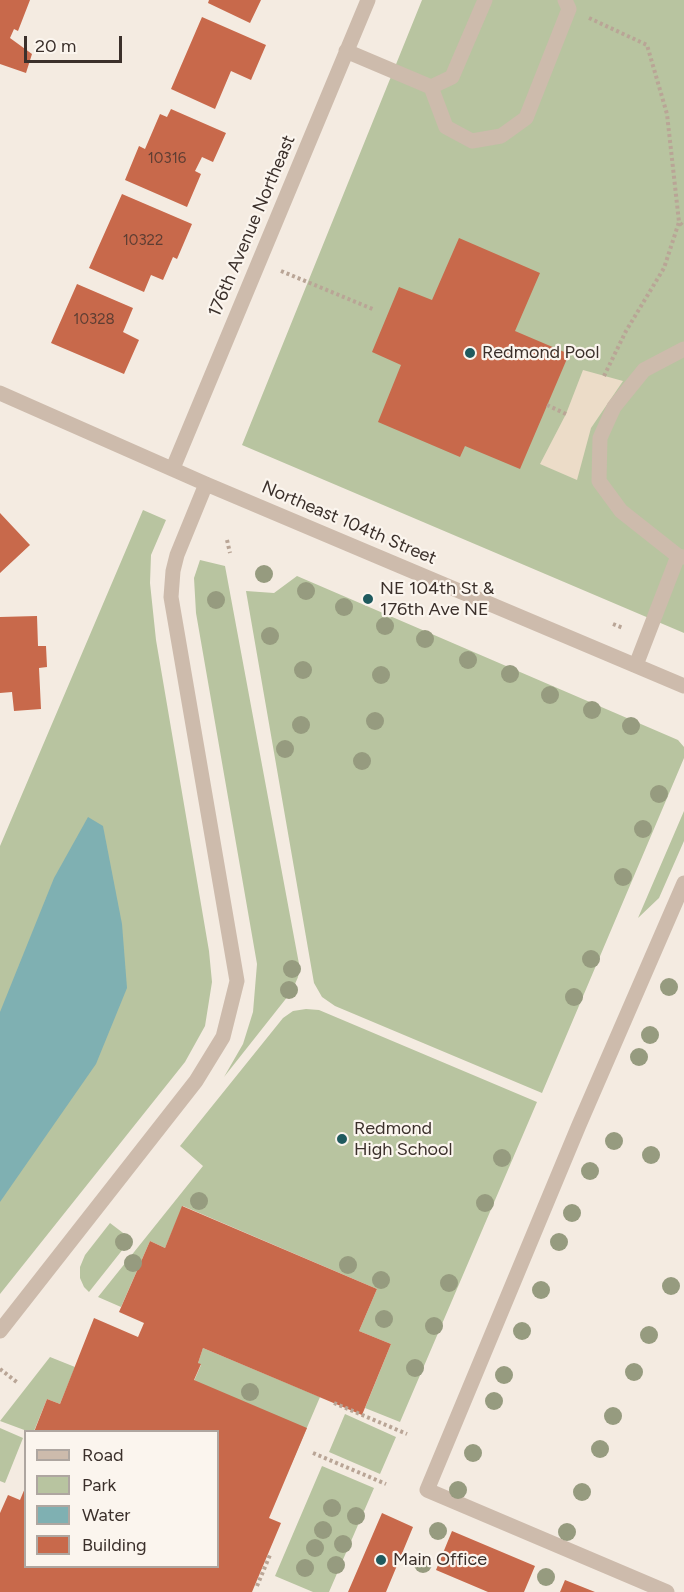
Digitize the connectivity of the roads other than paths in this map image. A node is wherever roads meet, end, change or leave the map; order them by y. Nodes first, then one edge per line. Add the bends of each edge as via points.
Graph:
1 (368, 0) edge
2 (485, 0) edge
3 (567, 4) edge
4 (346, 51) junction
5 (431, 87) junction
6 (684, 349) edge
7 (0, 393) edge
8 (172, 468) junction
9 (206, 484) junction
10 (681, 556) edge
11 (636, 665) junction
12 (682, 687) edge
13 (684, 883) edge
14 (0, 1331) edge
15 (667, 1592) edge

1 - 4 street, 176th Avenue Northeast
2 - 5 street via 452,77
3 - 5 street via 526,118 501,136 471,141 446,128
4 - 5 street
4 - 8 street, 176th Avenue Northeast
6 - 10 street via 644,370 614,407 600,438 599,481 621,511
7 - 8 street, Northeast 104th Street
8 - 9 street, Northeast 104th Street
9 - 11 street, Northeast 104th Street
9 - 14 street via 177,555 171,597 237,981 223,1037 196,1081
10 - 11 street
11 - 12 street, Northeast 104th Street
13 - 15 street via 427,1490

